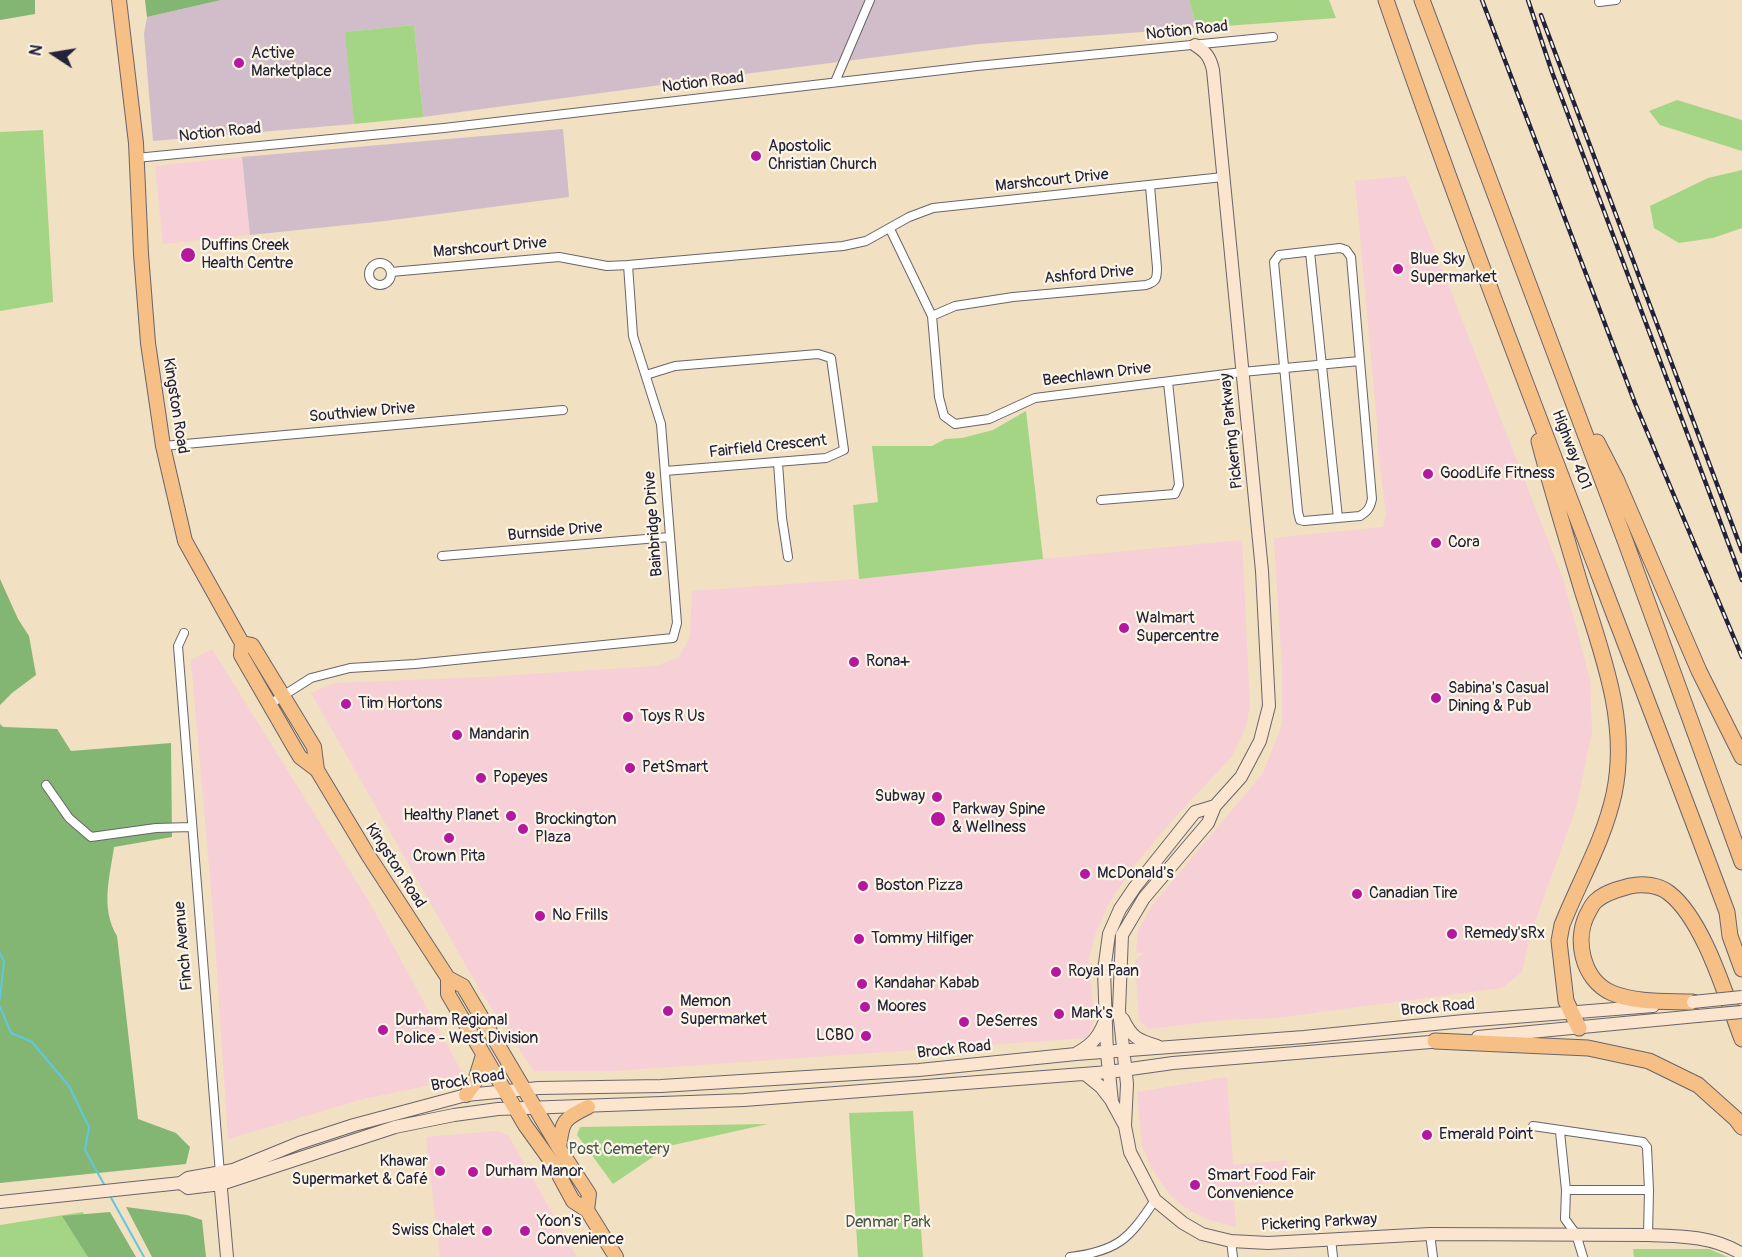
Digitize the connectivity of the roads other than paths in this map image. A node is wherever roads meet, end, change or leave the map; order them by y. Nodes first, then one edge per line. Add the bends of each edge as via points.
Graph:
1 (119, 0) edge
2 (870, 0) edge
3 (1386, 0) edge
4 (1422, 0) edge
5 (1616, 0) edge
6 (1599, 2) dead end
7 (1273, 37) dead end
8 (1195, 45) junction
9 (835, 82) junction
10 (136, 158) junction
11 (1223, 177) junction
12 (1150, 186) junction
13 (890, 229) junction
14 (1310, 252) junction
15 (628, 265) junction
16 (391, 272) dead end
17 (932, 316) junction
18 (1360, 361) junction
19 (1322, 364) junction
20 (1284, 368) junction
21 (1242, 372) junction
22 (646, 375) junction
23 (1523, 377) junction
24 (1564, 378) junction
25 (1168, 382) junction
26 (563, 410) dead end
27 (164, 446) junction
28 (778, 464) junction
29 (665, 471) junction
30 (1101, 500) dead end
31 (1338, 518) junction
32 (670, 537) junction
33 (442, 556) dead end
34 (788, 557) dead end
35 (184, 633) dead end
36 (242, 643) junction
37 (282, 696) junction
38 (270, 704) junction
39 (1742, 757) edge
40 (317, 770) junction
41 (46, 785) dead end
42 (191, 827) junction
43 (1165, 862) junction
44 (1742, 862) edge
45 (1727, 912) junction
46 (1742, 938) edge
47 (1742, 969) edge
48 (448, 978) junction
49 (1742, 998) edge
50 (1695, 1009) junction
51 (1119, 1010) junction
52 (1742, 1012) edge
53 (1571, 1014) junction
54 (1106, 1019) junction
55 (1579, 1028) junction
56 (1742, 1039) edge
57 (1435, 1041) junction
58 (1162, 1047) junction
59 (1124, 1052) junction
60 (1107, 1053) junction
61 (1076, 1054) junction
62 (483, 1055) junction
63 (919, 1070) junction
64 (1117, 1072) junction
65 (1085, 1074) junction
66 (920, 1087) junction
67 (525, 1090) junction
68 (506, 1091) junction
69 (466, 1095) junction
70 (1112, 1101) junction
71 (535, 1107) junction
72 (588, 1107) junction
73 (516, 1108) junction
74 (1125, 1121) junction
75 (1533, 1126) dead end
76 (1742, 1127) edge
77 (1560, 1132) junction
78 (559, 1148) junction
79 (220, 1179) junction
80 (1566, 1190) junction
81 (1649, 1190) junction
82 (1155, 1200) junction
83 (0, 1202) edge
84 (588, 1210) junction
85 (1430, 1234) junction
86 (1576, 1234) junction
87 (1648, 1235) junction
88 (1331, 1239) junction
89 (1232, 1241) junction
90 (1742, 1254) edge
91 (227, 1257) edge
92 (616, 1257) edge
93 (1075, 1257) edge
94 (1233, 1257) edge
95 (1333, 1257) edge
96 (1433, 1257) edge
97 (1583, 1257) edge

1 - 10 main road, Kingston Road
2 - 9 street
3 - 23 highway, Highway 401
4 - 24 highway, Highway 401
5 - 6 street
7 - 8 street, Notion Road
8 - 9 street, Notion Road
8 - 11 main road, Pickering Parkway via 1210,58 1213,70
9 - 10 street, Notion Road via 444,128
10 - 27 main road, Kingston Road via 148,343
11 - 12 street, Marshcourt Drive
11 - 21 main road, Pickering Parkway
12 - 13 street, Marshcourt Drive via 933,208
12 - 17 street, Ashford Drive via 1157,268 1154,282 1013,297 955,306
13 - 15 street via 866,241 843,246
13 - 17 street, Beechlawn Drive
14 - 18 street via 1340,248 1351,257
14 - 19 street
14 - 20 street via 1279,255 1274,262
15 - 16 street, Marshcourt Drive via 607,266 559,256
15 - 22 street, Bainbridge Drive via 633,336
17 - 25 street, Beechlawn Drive via 939,397 944,416 955,424 989,419 1035,398
18 - 19 street, Beechlawn Drive
18 - 31 street via 1372,499 1367,512 1360,516
19 - 20 street, Beechlawn Drive
19 - 31 street
20 - 21 street, Beechlawn Drive
20 - 31 street via 1300,520
21 - 25 street, Beechlawn Drive
21 - 43 main road, Pickering Parkway via 1262,571 1269,706 1260,741 1241,777 1215,806 1195,812
22 - 28 street, Fairfield Crescent via 675,366 706,363 818,354 831,358 844,450 826,458
22 - 29 street, Bainbridge Drive via 661,424
23 - 45 highway, Highway 401
23 - 53 highway via 1552,490 1606,667 1620,747 1608,817 1562,925 1559,941
24 - 39 highway via 1617,481 1699,671
24 - 44 highway, Highway 401
25 - 30 street via 1179,485 1175,494
26 - 27 street, Southview Drive
27 - 36 main road, Kingston Road via 185,541
28 - 29 street, Fairfield Crescent
28 - 34 street
29 - 32 street, Bainbridge Drive
32 - 33 street, Burnside Drive
32 - 37 street, Bainbridge Drive via 677,622 673,638 350,668 311,678
35 - 42 street, Finch Avenue via 177,646
36 - 37 main road, Kingston Road via 252,645
36 - 38 main road, Kingston Road via 241,655
37 - 38 street, Bainbridge Drive
37 - 40 main road, Kingston Road via 314,747
38 - 40 main road, Kingston Road via 300,757
40 - 48 main road, Kingston Road
41 - 42 street via 69,818 91,837
42 - 79 street, Finch Avenue
43 - 51 main road, Pickering Parkway via 1122,935
43 - 54 main road, Pickering Parkway via 1120,909 1109,934 1104,971
45 - 46 highway
45 - 47 highway via 1730,936
48 - 62 main road, Kingston Road via 448,994
48 - 67 main road, Kingston Road via 463,986
49 - 50 main road, Brock Road, bridge
50 - 52 main road, Brock Road, bridge
50 - 53 main road, Brock Road
50 - 55 main road, Brock Road
50 - 56 highway via 1633,999 1594,981 1584,960 1581,937 1585,918 1596,900 1638,884 1668,892 1685,909 1705,944
51 - 58 main road via 1129,1032 1139,1041
51 - 59 main road, Pickering Parkway
53 - 55 highway
53 - 58 main road, Brock Road
54 - 60 main road, Pickering Parkway
54 - 61 main road via 1100,1035
55 - 57 main road, Brock Road
57 - 64 main road, Brock Road via 1173,1063
57 - 76 highway via 1588,1048 1650,1061 1698,1085
58 - 59 main road, Brock Road
59 - 60 main road, Brock Road
59 - 64 main road, Pickering Parkway
60 - 61 main road, Brock Road
60 - 64 main road, Pickering Parkway
61 - 63 main road, Brock Road
62 - 68 main road, Kingston Road
62 - 69 main road via 474,1084
63 - 66 main road
63 - 67 main road, Brock Road
64 - 65 main road, Brock Road
64 - 70 main road, Pickering Parkway
64 - 74 main road, Pickering Parkway via 1128,1101
65 - 66 main road, Brock Road
65 - 70 main road
66 - 72 main road, Brock Road
67 - 68 main road, Brock Road
67 - 71 main road, Kingston Road
68 - 69 main road, Brock Road
68 - 73 main road, Kingston Road
69 - 79 main road, Brock Road via 354,1125
70 - 74 main road, Pickering Parkway
71 - 72 main road, Brock Road
71 - 73 main road, Brock Road
71 - 78 main road, Kingston Road
72 - 78 main road via 563,1123
73 - 79 main road, Brock Road via 395,1127
73 - 84 main road, Kingston Road via 573,1201
74 - 82 main road, Pickering Parkway via 1130,1152
75 - 77 street
77 - 80 street
77 - 81 street via 1643,1142 1647,1147
78 - 84 main road, Kingston Road via 589,1194
79 - 83 main road, Brock Road via 188,1188 181,1183
79 - 91 main road, Finch Avenue
80 - 81 street
80 - 86 street via 1565,1219
81 - 87 street
82 - 89 main road, Pickering Parkway via 1202,1234
82 - 93 street via 1120,1243
84 - 92 main road, Kingston Road
85 - 86 main road, Pickering Parkway
85 - 88 main road, Pickering Parkway
85 - 96 street
86 - 87 main road, Pickering Parkway
86 - 97 street
87 - 90 main road, Pickering Parkway via 1714,1240
88 - 89 main road, Pickering Parkway
88 - 95 street
89 - 94 street

